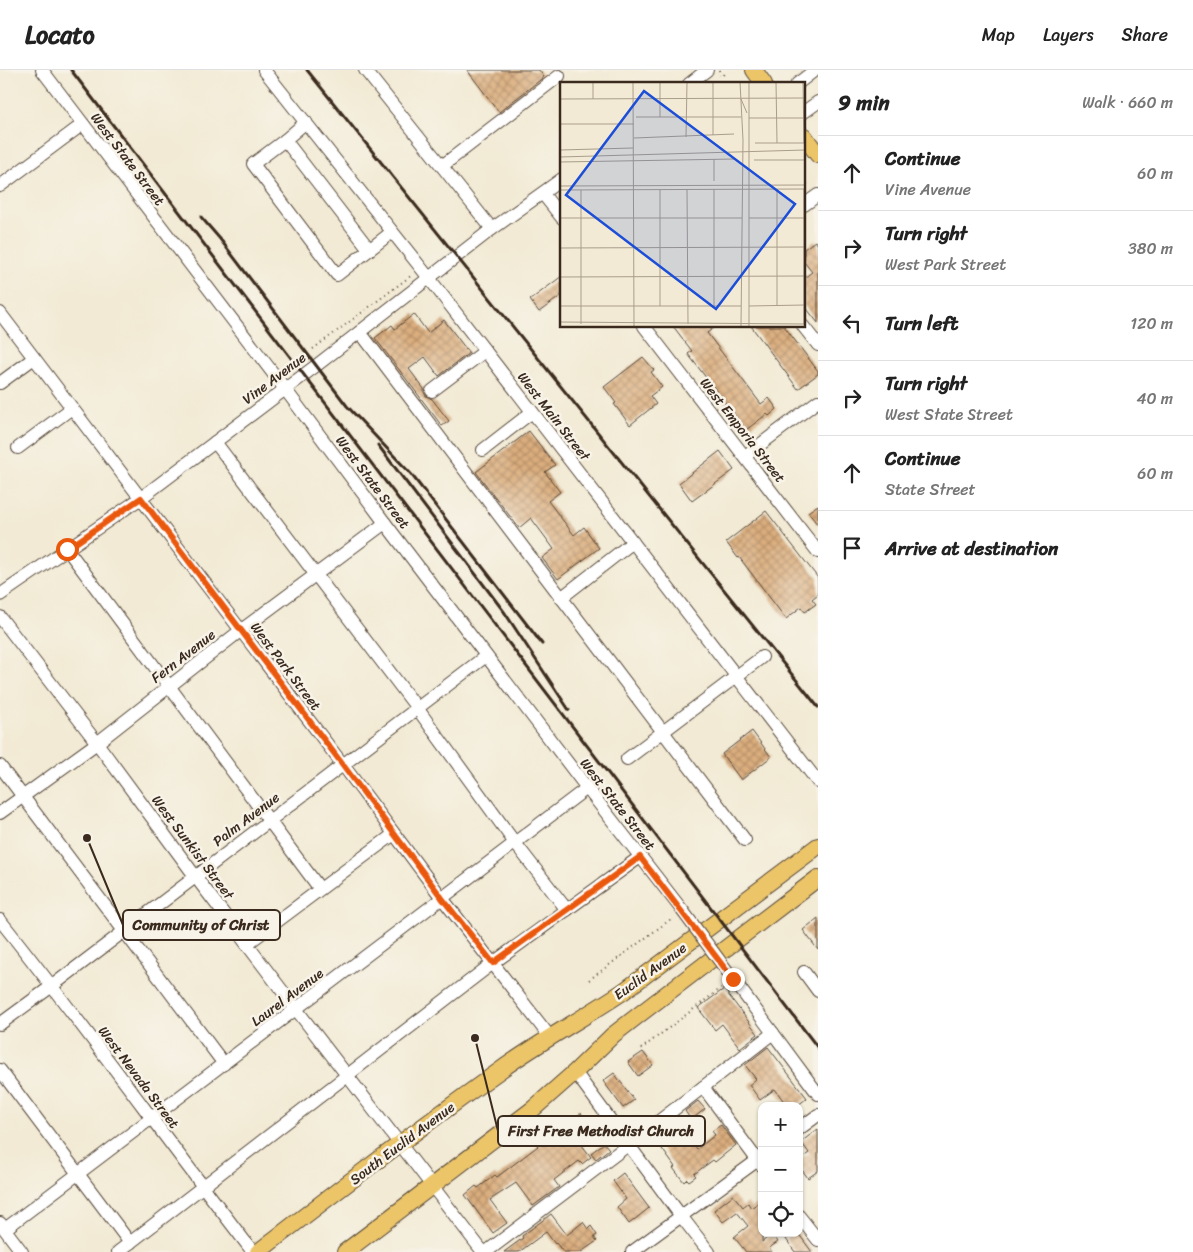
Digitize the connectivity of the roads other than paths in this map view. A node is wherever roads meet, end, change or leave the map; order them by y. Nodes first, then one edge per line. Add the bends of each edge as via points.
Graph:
1 (42, 70) edge
2 (264, 70) edge
3 (366, 70) edge
4 (707, 70) edge
5 (754, 70) edge
6 (815, 70) edge
7 (562, 75) edge
8 (692, 82) edge
9 (763, 82) edge
10 (800, 82) edge
11 (818, 102) edge
12 (806, 111) edge
13 (306, 122) junction
14 (83, 124) junction
15 (806, 139) edge
16 (285, 140) junction
17 (818, 154) edge
18 (442, 166) junction
19 (560, 181) edge
20 (0, 186) edge
21 (543, 194) junction
22 (818, 195) edge
23 (806, 204) edge
24 (560, 215) edge
25 (492, 229) junction
26 (392, 232) junction
27 (369, 249) junction
28 (429, 278) junction
29 (0, 313) edge
30 (646, 328) edge
31 (805, 328) edge
32 (360, 332) junction
33 (818, 345) edge
34 (485, 350) junction
35 (34, 358) junction
36 (0, 383) edge
37 (285, 389) junction
38 (432, 391) dead end
39 (818, 401) edge
40 (72, 408) junction
41 (532, 412) junction
42 (215, 442) junction
43 (18, 448) dead end
44 (483, 450) dead end
45 (744, 456) junction
46 (141, 498) junction
47 (385, 523) junction
48 (633, 542) junction
49 (67, 549) junction
50 (818, 552) edge
51 (316, 574) junction
52 (0, 594) edge
53 (561, 598) junction
54 (0, 617) edge
55 (240, 631) junction
56 (486, 656) junction
57 (762, 657) dead end
58 (737, 676) junction
59 (169, 686) junction
60 (417, 708) junction
61 (663, 732) junction
62 (97, 743) junction
63 (627, 759) dead end
64 (343, 765) junction
65 (0, 766) edge
66 (818, 782) edge
67 (587, 788) junction
68 (23, 796) junction
69 (0, 813) edge
70 (269, 820) junction
71 (394, 834) junction
72 (745, 840) dead end
73 (515, 843) junction
74 (818, 846) edge
75 (640, 857) junction
76 (195, 876) junction
77 (818, 878) edge
78 (320, 889) junction
79 (442, 898) junction
80 (568, 910) junction
81 (0, 920) edge
82 (124, 931) junction
83 (246, 944) junction
84 (493, 963) junction
85 (804, 972) dead end
86 (52, 986) junction
87 (818, 991) edge
88 (296, 1008) junction
89 (0, 1024) edge
90 (773, 1033) junction
91 (550, 1037) junction
92 (224, 1064) junction
93 (0, 1070) edge
94 (575, 1072) junction
95 (347, 1075) junction
96 (703, 1087) junction
97 (818, 1094) edge
98 (818, 1115) edge
99 (152, 1120) junction
100 (803, 1126) edge
101 (400, 1143) junction
102 (628, 1144) junction
103 (758, 1158) edge
104 (758, 1162) edge
105 (78, 1174) junction
106 (433, 1186) junction
107 (203, 1187) junction
108 (681, 1216) junction
109 (803, 1221) edge
110 (2, 1226) edge
111 (818, 1240) edge
112 (130, 1243) junction
113 (22, 1252) edge
114 (118, 1252) edge
115 (253, 1252) edge
116 (258, 1252) edge
117 (345, 1252) edge
118 (484, 1252) edge
119 (632, 1252) edge
120 (709, 1252) edge

1 - 14 street, West State Street
2 - 13 street, West Main Street
3 - 18 street
4 - 8 street
5 - 9 main road
6 - 10 street
7 - 18 street
11 - 12 street
13 - 16 street
13 - 26 street, West Main Street
14 - 20 street
14 - 37 street, West State Street
15 - 17 main road
16 - 27 street
16 - 27 street via 254,164 337,275
18 - 25 street
19 - 21 street, Vine Avenue
21 - 24 street
21 - 25 street, Vine Avenue
22 - 23 street
25 - 28 street, Vine Avenue
26 - 27 street
26 - 28 street, West Main Street
28 - 32 street, Vine Avenue
28 - 34 street, West Main Street
29 - 35 street, West Park Street
30 - 45 street, West Emporia Street
31 - 33 street
32 - 37 street, Vine Avenue
32 - 53 street
34 - 38 street
34 - 41 street, West Main Street
35 - 36 street
35 - 40 street, West Park Street
37 - 42 street, Vine Avenue
37 - 47 street, West State Street
39 - 45 street
40 - 43 street
40 - 46 street, West Park Street
41 - 44 street
41 - 48 street, West Main Street
42 - 46 street, Vine Avenue
42 - 51 street
45 - 50 street, West Emporia Street
46 - 49 street, Vine Avenue
46 - 55 street, West Park Street
47 - 51 street, Fern Avenue
47 - 56 street, West State Street
48 - 53 street
48 - 58 street, West Main Street
49 - 52 street, Vine Avenue
49 - 59 street
51 - 55 street, Fern Avenue
51 - 60 street
53 - 61 street
54 - 62 street, West Sunkist Street
55 - 59 street, Fern Avenue
55 - 64 street, West Park Street
56 - 60 street, Palm Avenue
56 - 67 street, West State Street
57 - 58 street
58 - 61 street
58 - 66 street, West Main Street
59 - 62 street, Fern Avenue
59 - 70 street
60 - 64 street, Palm Avenue
60 - 73 street
61 - 63 street
61 - 72 street
62 - 68 street, Fern Avenue
62 - 76 street, West Sunkist Street
64 - 70 street, Palm Avenue
64 - 71 street, West Park Street
65 - 68 street
67 - 73 street, Laurel Avenue
67 - 75 street, West State Street
68 - 69 street, Fern Avenue
68 - 82 street
70 - 76 street, Palm Avenue
70 - 78 street
71 - 78 street
71 - 79 street, West Park Street
73 - 79 street, Laurel Avenue
73 - 80 street
74 - 91 main road, Euclid Avenue via 624,992
75 - 80 street
75 - 90 street, West State Street, bridge via 682,910 728,983
76 - 82 street, Palm Avenue
76 - 83 street, West Sunkist Street
77 - 94 main road, Euclid Avenue via 613,1035
78 - 83 street
79 - 84 street, West Park Street
79 - 88 street, Laurel Avenue
80 - 84 street
81 - 86 street, West Nevada Street
82 - 86 street, Palm Avenue
82 - 92 street
83 - 88 street, West Sunkist Street
84 - 91 street, West Park Street
84 - 95 street
85 - 87 street
86 - 89 street, Palm Avenue
86 - 99 street, West Nevada Street
88 - 92 street, Laurel Avenue
88 - 95 street, West Sunkist Street
90 - 96 street
90 - 97 street, West State Street
91 - 101 main road, South Euclid Avenue
92 - 99 street, Laurel Avenue
93 - 105 street
94 - 102 street
94 - 106 main road
95 - 101 street, West Sunkist Street
95 - 107 street
96 - 102 street
96 - 103 street
98 - 100 street
99 - 105 street, Laurel Avenue
99 - 107 street, West Nevada Street
101 - 106 street, West Sunkist Street
101 - 116 main road, South Euclid Avenue
102 - 108 street
102 - 118 street
104 - 108 street
105 - 110 street, Laurel Avenue
105 - 112 street
106 - 117 main road
106 - 118 street, West Sunkist Street
107 - 112 street
107 - 115 street, West Nevada Street
108 - 119 street
108 - 120 street
109 - 111 street
110 - 113 street
112 - 114 street

